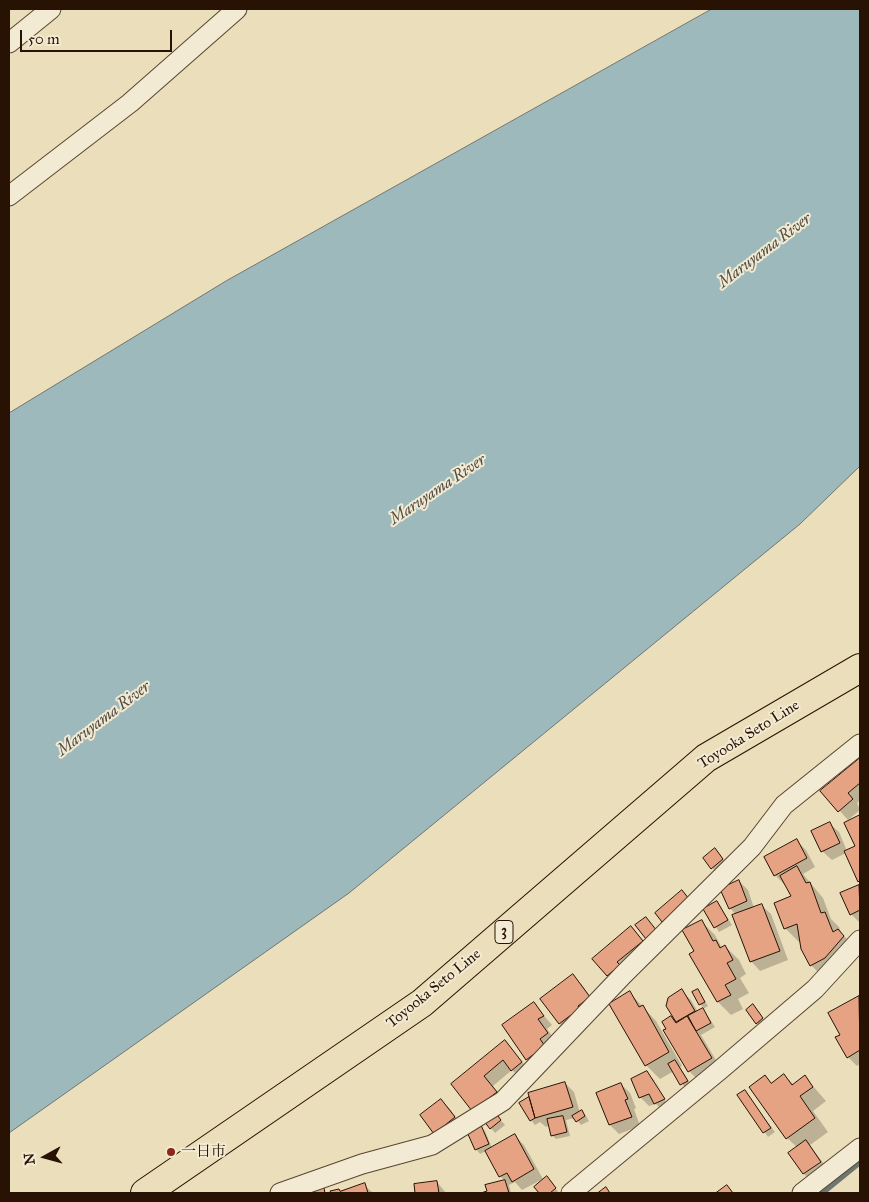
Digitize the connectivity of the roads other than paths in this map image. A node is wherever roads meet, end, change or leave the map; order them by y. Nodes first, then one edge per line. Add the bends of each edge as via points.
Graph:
1 (51, 9) edge
2 (238, 9) edge
3 (9, 43) edge
4 (9, 196) edge
5 (860, 668) edge
6 (860, 744) edge
7 (859, 946) edge
8 (860, 1148) edge
9 (145, 1193) edge
10 (280, 1193) edge
11 (571, 1193) edge
12 (802, 1193) edge

1 - 3 street
2 - 4 street via 130,103
5 - 9 main road, Toyooka Seto Line / 3 via 706,758 422,1003
6 - 10 street via 784,805 752,846 503,1101 432,1145 362,1164
7 - 11 street via 815,989
8 - 12 street

